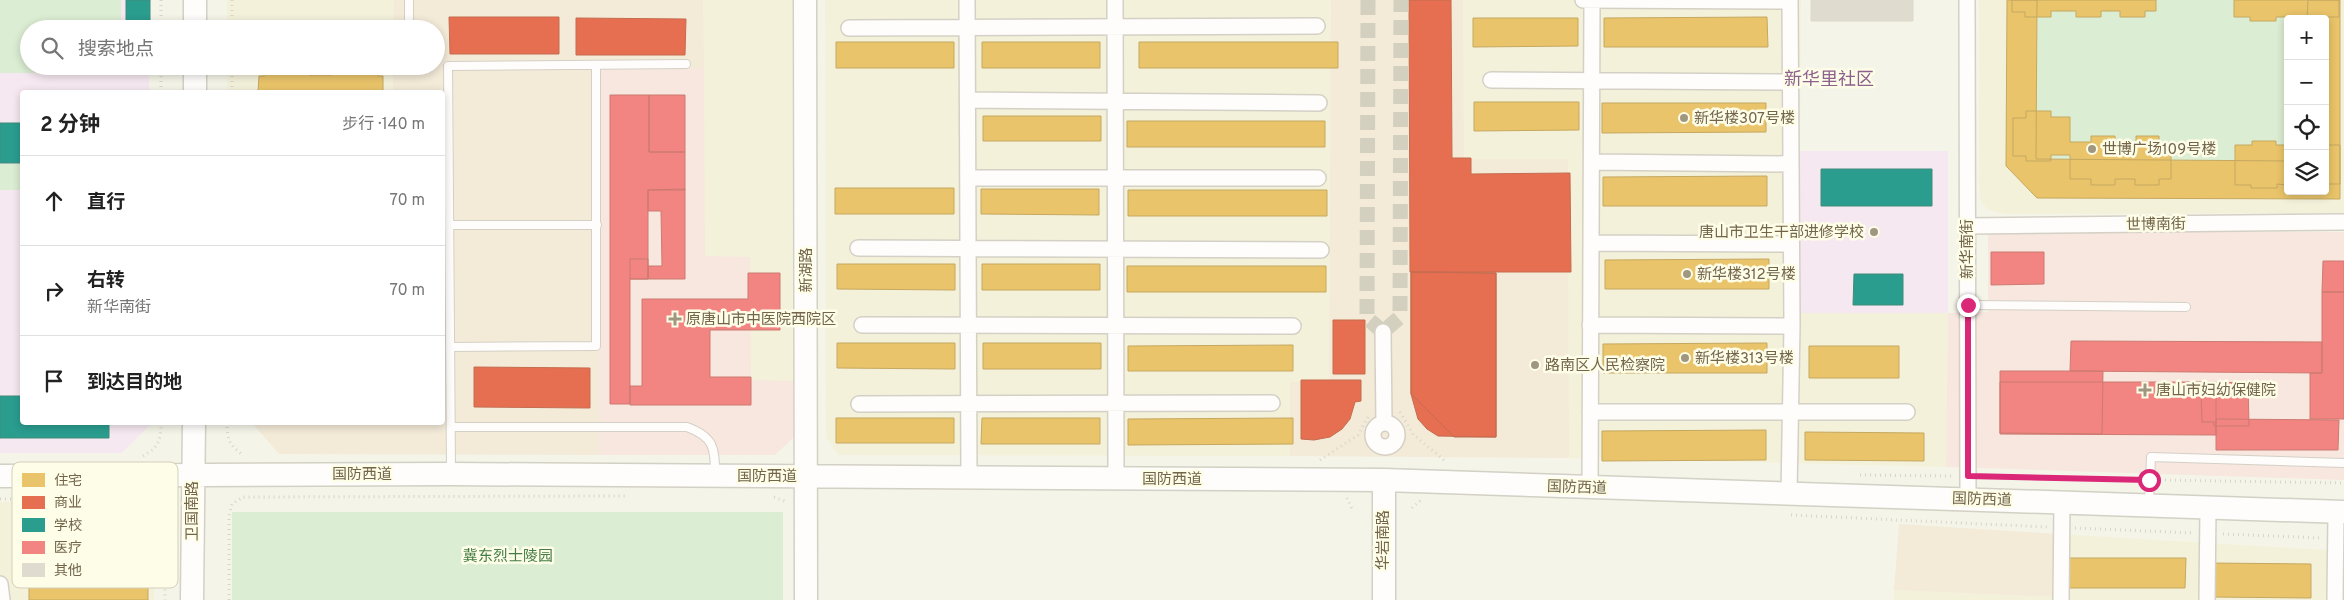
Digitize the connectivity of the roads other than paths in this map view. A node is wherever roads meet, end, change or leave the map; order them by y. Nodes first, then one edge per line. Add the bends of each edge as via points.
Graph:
1 (195, 0) edge
2 (409, 0) edge
3 (805, 0) edge
4 (967, 0) edge
5 (1115, 0) edge
6 (1583, 0) edge
7 (1592, 0) edge
8 (1790, 0) edge
9 (1967, 0) edge
10 (195, 20) edge
11 (409, 20) edge
12 (1317, 26) dead end
13 (1115, 27) junction
14 (849, 28) dead end
15 (967, 28) junction
16 (686, 64) dead end
17 (596, 65) junction
18 (196, 75) edge
19 (1591, 79) junction
20 (1491, 80) dead end
21 (1790, 82) junction
22 (195, 90) edge
23 (968, 100) junction
24 (1116, 101) junction
25 (1319, 103) dead end
26 (1592, 162) junction
27 (1791, 164) junction
28 (968, 178) junction
29 (1116, 178) junction
30 (1318, 178) dead end
31 (2344, 222) edge
32 (449, 225) junction
33 (597, 225) junction
34 (1968, 226) junction
35 (1591, 243) junction
36 (1791, 244) junction
37 (858, 248) dead end
38 (968, 248) junction
39 (1116, 249) junction
40 (1321, 250) dead end
41 (446, 259) edge
42 (1968, 305) junction
43 (2186, 307) dead end
44 (862, 325) dead end
45 (969, 325) junction
46 (1116, 325) junction
47 (1590, 325) junction
48 (1294, 326) dead end
49 (1792, 326) junction
50 (1383, 332) dead end
51 (450, 347) junction
52 (859, 404) dead end
53 (969, 404) junction
54 (1117, 404) junction
55 (1272, 404) dead end
56 (1590, 412) junction
57 (1790, 412) junction
58 (1907, 412) dead end
59 (448, 422) edge
60 (194, 425) edge
61 (1385, 463) junction
62 (2344, 463) edge
63 (451, 474) junction
64 (178, 475) edge
65 (192, 475) junction
66 (715, 475) junction
67 (806, 476) junction
68 (969, 477) junction
69 (1116, 478) junction
70 (1590, 487) junction
71 (1789, 493) junction
72 (1968, 499) junction
73 (2062, 502) junction
74 (2150, 505) junction
75 (2208, 507) junction
76 (2340, 512) edge
77 (0, 584) edge
78 (2, 600) edge
79 (192, 600) edge
80 (806, 600) edge
81 (1384, 600) edge
82 (2061, 600) edge
83 (2207, 600) edge
84 (2335, 600) edge

1 - 10 street
2 - 11 lane
3 - 67 street, 新湖路
4 - 15 street
5 - 13 street
6 - 7 street
7 - 8 street
7 - 19 street
8 - 21 street
9 - 34 street, 新华南街
12 - 13 street
13 - 15 street
13 - 24 street
14 - 15 street
15 - 23 street
16 - 17 lane
17 - 32 lane via 448,66
17 - 33 lane
18 - 22 street
19 - 20 street
19 - 21 street
19 - 26 street
21 - 27 street
23 - 24 street
23 - 28 street
24 - 25 street
24 - 29 street
26 - 27 street
26 - 35 street
27 - 36 street
28 - 29 street
28 - 38 street
29 - 30 street
29 - 39 street
31 - 34 street, 世博南街
32 - 33 lane
32 - 41 lane
33 - 51 lane via 596,346
34 - 42 street, 新华南街
35 - 36 street
35 - 47 street
36 - 49 street
37 - 38 street
38 - 39 street
38 - 45 street
39 - 40 street
39 - 46 street
41 - 51 lane
42 - 43 lane
42 - 72 street, 新华南街
44 - 45 street
45 - 46 street
45 - 53 street
46 - 48 street
46 - 54 street
47 - 49 street
47 - 56 street
49 - 57 street
50 - 61 street via 1384,423 1394,428 1396,435
51 - 59 lane
52 - 53 street
53 - 54 street
53 - 68 street
54 - 55 street
54 - 69 street
56 - 57 street
56 - 70 street
57 - 58 street
57 - 71 street
59 - 63 lane
59 - 66 lane via 687,427 701,432 710,442 715,452
60 - 65 street, 卫国南路
61 - 69 street, 国防西道
61 - 70 street, 国防西道
61 - 81 street, 华岩南路
62 - 74 lane via 2150,457
63 - 65 street, 国防西道
63 - 66 street, 国防西道
64 - 65 street, 国防西道
65 - 79 street, 卫国南路
66 - 67 street, 国防西道
67 - 68 street, 国防西道
67 - 80 street, 新湖路
68 - 69 street, 国防西道
70 - 71 street, 国防西道
71 - 72 street, 国防西道
72 - 73 street, 国防西道
73 - 74 street, 国防西道
73 - 82 street
74 - 75 street, 国防西道
75 - 76 street, 国防西道
75 - 83 street
76 - 84 street via 2336,538
77 - 78 street

